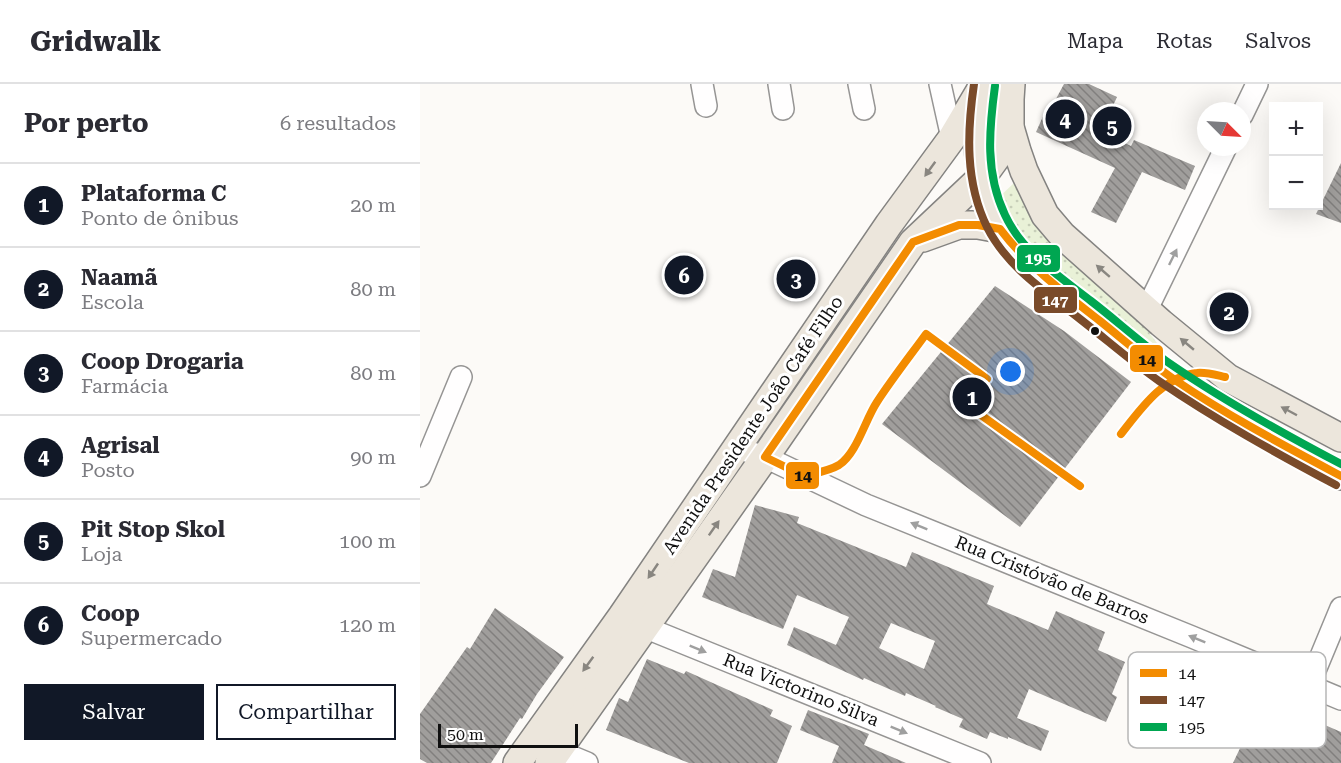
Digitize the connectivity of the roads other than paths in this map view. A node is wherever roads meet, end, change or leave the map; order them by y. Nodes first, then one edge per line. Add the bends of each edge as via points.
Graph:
1 (702, 84) edge
2 (778, 84) edge
3 (859, 84) edge
4 (940, 84) edge
5 (985, 84) edge
6 (1011, 84) edge
7 (1257, 84) edge
8 (1248, 102) edge
9 (706, 106) dead end
10 (783, 109) dead end
11 (864, 109) dead end
12 (1010, 126) junction
13 (952, 138) junction
14 (1222, 156) edge
15 (983, 176) junction
16 (1000, 229) junction
17 (913, 242) junction
18 (1147, 309) junction
19 (461, 377) dead end
20 (1228, 378) junction
21 (1175, 380) junction
22 (1341, 438) edge
23 (426, 444) edge
24 (737, 448) junction
25 (765, 457) junction
26 (420, 476) edge
27 (1341, 476) edge
28 (1341, 608) edge
29 (633, 622) junction
30 (1228, 652) edge
31 (1323, 652) edge
32 (1326, 692) edge
33 (1341, 699) edge
34 (554, 757) edge
35 (517, 763) edge
36 (587, 763) edge
37 (981, 763) edge

1 - 9 street
2 - 10 street
3 - 11 street
4 - 13 street
5 - 13 main road, Avenida Presidente João Café Filho
5 - 15 main road via 978,143
6 - 12 main road
7 - 8 street
12 - 15 main road, Avenida Presidente João Café Filho via 999,154
18 -> 12 main road via 1070,243 1045,215 1024,171
13 -> 24 main road, Avenida Presidente João Café Filho
18 -> 14 street
15 - 16 main road
15 - 17 main road, Avenida Presidente João Café Filho
16 - 17 main road via 959,225
16 - 21 main road via 1026,261
17 - 25 main road, Avenida Presidente João Café Filho
20 -> 18 main road
19 - 23 street
20 - 21 main road via 1195,373
22 -> 20 main road
21 - 27 main road via 1250,427
23 - 26 street
24 - 25 street, Rua Cristóvão de Barros
24 -> 29 main road, Avenida Presidente João Café Filho
29 -> 25 main road, Avenida Presidente João Café Filho
30 -> 25 street, Rua Cristóvão de Barros via 866,505
28 - 31 street
29 - 34 main road, Avenida Presidente João Café Filho
29 -> 35 main road, Avenida Presidente João Café Filho
29 -> 37 street, Rua Victorino Silva
32 - 33 street, Rua Cristóvão de Barros
34 - 36 street

